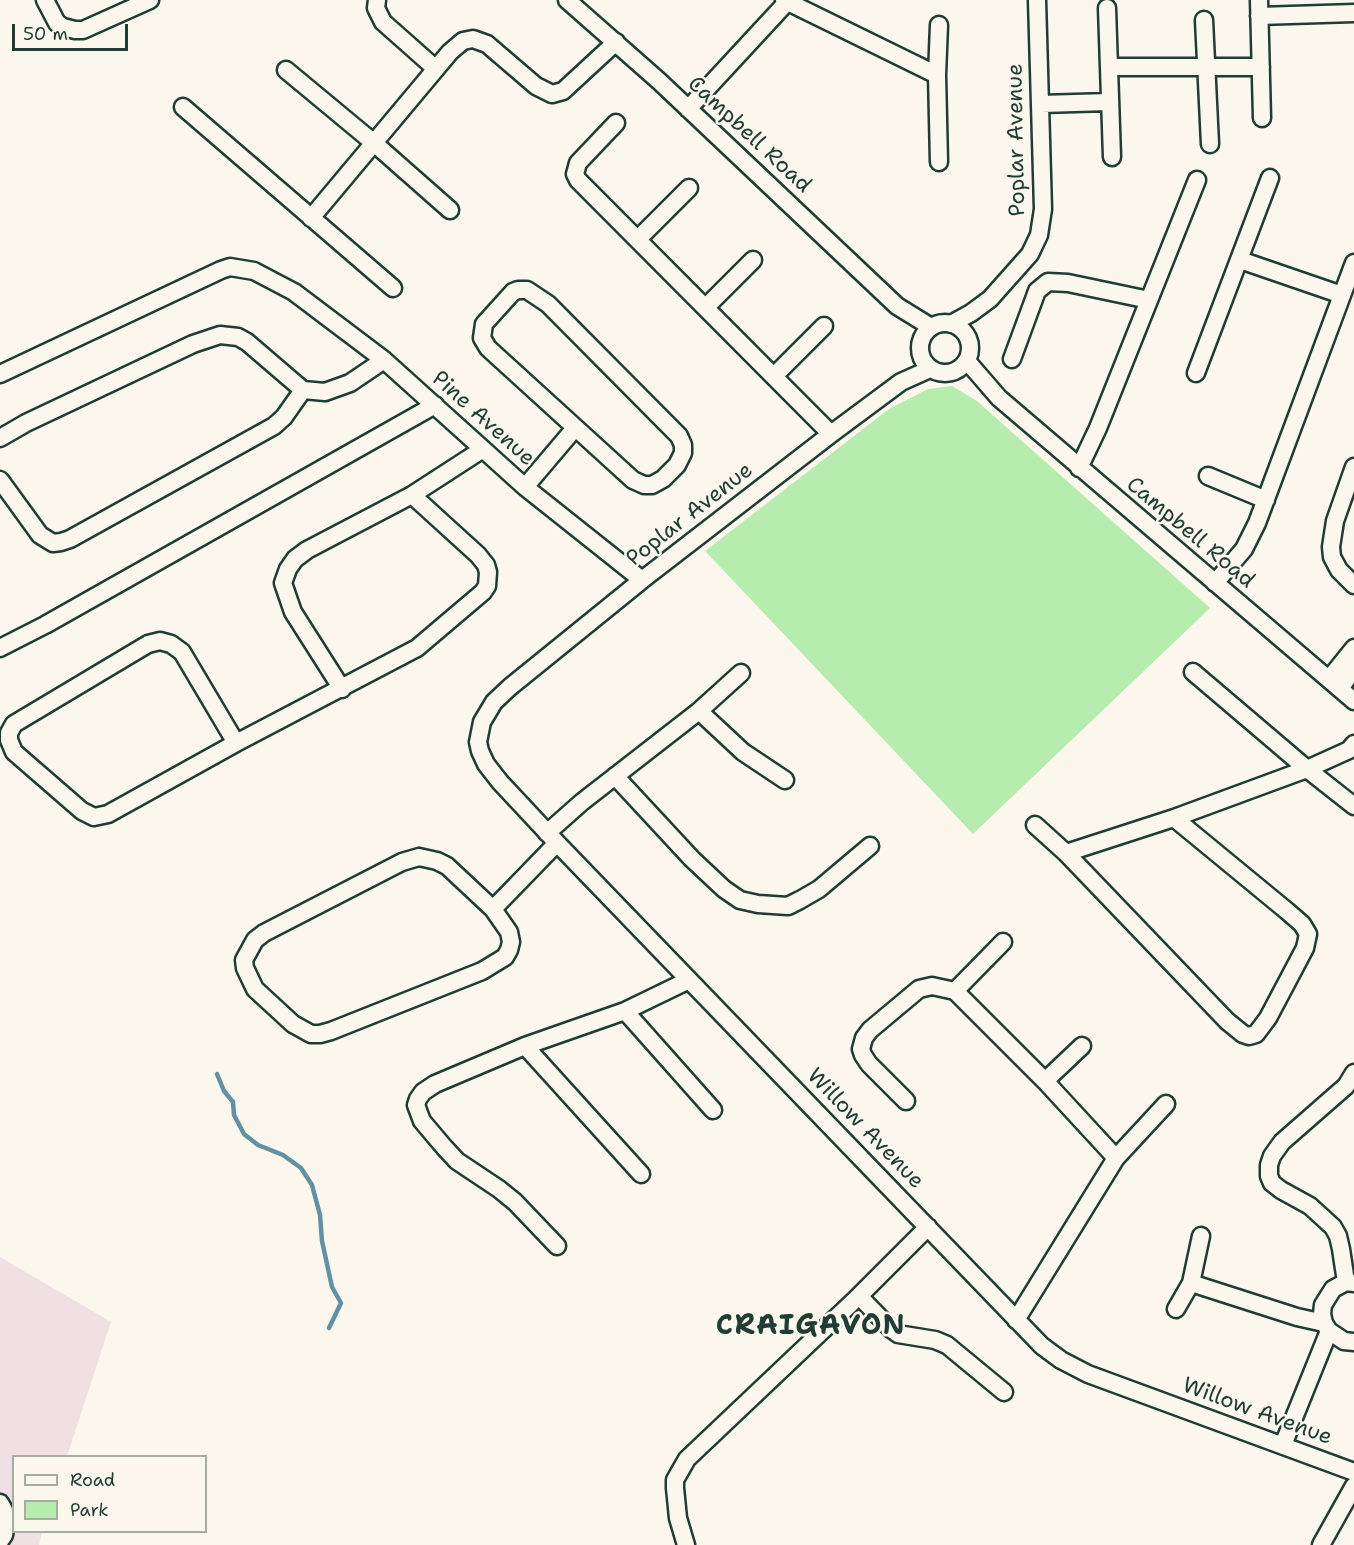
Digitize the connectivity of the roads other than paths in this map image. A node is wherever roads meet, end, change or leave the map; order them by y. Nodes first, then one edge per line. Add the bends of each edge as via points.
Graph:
1 (45, 0) edge
2 (150, 0) edge
3 (377, 0) edge
4 (567, 0) edge
5 (1037, 0) edge
6 (1353, 0) edge
7 (785, 1) edge
8 (1107, 8) dead end
9 (1259, 8) edge
10 (1354, 13) edge
11 (1204, 20) dead end
12 (1354, 20) edge
13 (939, 25) dead end
14 (616, 42) junction
15 (1207, 66) junction
16 (1109, 67) junction
17 (1261, 67) junction
18 (436, 69) junction
19 (286, 70) dead end
20 (937, 75) junction
21 (1109, 102) junction
22 (1041, 104) junction
23 (183, 107) dead end
24 (688, 109) junction
25 (1262, 118) dead end
26 (616, 123) dead end
27 (374, 143) junction
28 (1210, 144) dead end
29 (1112, 157) dead end
30 (939, 162) dead end
31 (1270, 178) dead end
32 (1197, 180) dead end
33 (689, 188) dead end
34 (450, 210) dead end
35 (311, 218) junction
36 (638, 239) junction
37 (753, 260) dead end
38 (1240, 260) junction
39 (1354, 263) edge
40 (393, 288) dead end
41 (1342, 295) junction
42 (990, 299) junction
43 (1149, 300) junction
44 (897, 306) junction
45 (706, 307) junction
46 (951, 324) junction
47 (824, 326) dead end
48 (931, 327) junction
49 (967, 336) junction
50 (920, 348) junction
51 (1012, 359) dead end
52 (384, 360) junction
53 (963, 366) junction
54 (930, 369) junction
55 (1196, 373) dead end
56 (0, 374) edge
57 (775, 375) junction
58 (900, 382) junction
59 (303, 390) junction
60 (435, 405) junction
61 (575, 428) junction
62 (831, 434) junction
63 (0, 438) edge
64 (483, 449) junction
65 (1354, 467) edge
66 (1079, 468) junction
67 (1208, 476) dead end
68 (0, 480) edge
69 (525, 487) junction
70 (412, 495) junction
71 (1266, 500) junction
72 (642, 580) junction
73 (1215, 583) junction
74 (1352, 586) edge
75 (0, 648) edge
76 (1354, 648) edge
77 (1354, 668) edge
78 (1193, 672) dead end
79 (741, 674) dead end
80 (1334, 684) junction
81 (510, 687) joint
82 (342, 689) junction
83 (1354, 700) edge
84 (699, 711) junction
85 (236, 743) junction
86 (1354, 744) edge
87 (1307, 769) junction
88 (615, 776) junction
89 (785, 780) dead end
90 (1354, 806) edge
91 (1174, 818) junction
92 (1035, 825) dead end
93 (552, 838) junction
94 (870, 846) dead end
95 (1066, 854) junction
96 (493, 909) junction
97 (1003, 942) dead end
98 (689, 981) junction
99 (955, 991) junction
100 (625, 1011) junction
101 (525, 1046) junction
102 (1082, 1046) dead end
103 (1354, 1073) edge
104 (1045, 1081) junction
105 (906, 1101) dead end
106 (1166, 1104) dead end
107 (713, 1110) dead end
108 (1116, 1158) junction
109 (641, 1174) dead end
110 (928, 1227) junction
111 (1201, 1236) dead end
112 (557, 1246) dead end
113 (1191, 1283) junction
114 (1350, 1283) edge
115 (859, 1296) junction
116 (1176, 1309) dead end
117 (1016, 1320) junction
118 (1326, 1327) junction
119 (1354, 1342) edge
120 (1004, 1392) dead end
121 (1283, 1445) junction
122 (1354, 1472) edge
123 (1354, 1486) edge
124 (0, 1503) edge
125 (0, 1541) edge
126 (686, 1545) edge
127 (1321, 1545) edge

1 - 2 street via 57,23 75,30
3 - 18 street via 376,8 383,22
4 - 14 street, Campbell Road
5 - 22 street, Poplar Avenue
6 - 10 street
7 - 20 street
7 - 24 street
8 - 16 street
9 - 10 street
9 - 17 street
10 - 12 street
11 - 15 street
13 - 20 street
14 - 18 street via 558,94 536,86 478,39 458,44
14 - 24 street, Campbell Road
15 - 16 street
15 - 17 street
15 - 28 street
16 - 21 street
17 - 25 street
18 - 27 street
19 - 27 street
20 - 30 street
21 - 22 street
21 - 29 street
22 - 42 street, Poplar Avenue via 1043,209 1039,235 1030,254
23 - 35 street
24 - 44 street, Campbell Road
26 - 36 street via 578,163 575,174
27 - 34 street
27 - 35 street
31 - 38 street
32 - 43 street
33 - 36 street
35 - 40 street
36 - 45 street
37 - 45 street
38 - 41 street
38 - 55 street
39 - 41 street
41 - 71 street
42 - 46 street, Poplar Avenue
42 - 49 street, Poplar Avenue
43 - 51 street via 1048,282 1037,291
43 - 66 street
44 - 48 street, Campbell Road
44 - 50 street, Campbell Road
45 - 57 street
46 - 48 street
46 - 49 street
47 - 57 street
48 - 50 street
49 - 53 street via 970,349
50 - 54 street
50 - 58 street, Poplar Avenue
52 - 56 street, Pine Avenue via 294,292 254,271 230,267
52 - 59 street via 351,383 325,392
52 - 60 street, Pine Avenue
53 - 54 street via 944,374
53 - 66 street, Campbell Road
54 - 58 street, Poplar Avenue
57 - 62 street
58 - 62 street, Poplar Avenue
59 - 63 street via 247,342 238,336 220,334
59 - 68 street via 274,426 61,542 53,543 40,535
60 - 64 street, Pine Avenue
60 - 75 street
61 - 61 street via 488,348 482,338 489,316 518,290 527,290 548,304 679,436 683,453 678,465 663,479 644,485 620,470
61 - 69 street
62 - 72 street, Poplar Avenue
64 - 69 street, Pine Avenue
64 - 70 street
65 - 74 street via 1335,521 1331,547 1335,565
66 - 73 street, Campbell Road
67 - 71 street
69 - 72 street, Pine Avenue
70 - 82 street via 307,550 292,564 283,583 293,612
70 - 82 street via 486,565 487,586 417,648
71 - 73 street via 1244,549
72 - 81 street, Poplar Avenue
73 - 80 street, Campbell Road
76 - 80 street
77 - 80 street
78 - 87 street
79 - 84 street
80 - 83 street, Campbell Road
81 - 93 street, Willow Avenue via 494,702 482,722 480,752 500,782
82 - 85 street
84 - 88 street
84 - 89 street via 743,752
85 - 85 street via 182,652 160,641 148,644 14,724 9,733 14,752 94,817 108,814
86 - 87 street
87 - 90 street
87 - 91 street
88 - 93 street
88 - 94 street via 676,843 740,900 788,906 819,889
91 - 95 street
91 - 95 street via 1287,911 1308,934 1305,948 1256,1034 1243,1034 1227,1021
92 - 95 street
93 - 96 street
93 - 98 street, Willow Avenue
96 - 96 street via 509,932 511,942 510,950 496,964 331,1031 311,1034 293,1024 255,989 245,968 249,949 264,933 411,859 428,858 447,866
97 - 99 street
98 - 100 street
98 - 110 street, Willow Avenue
99 - 104 street
99 - 105 street via 932,986 919,989 864,1038 863,1055
100 - 101 street
100 - 107 street
101 - 109 street
101 - 112 street via 435,1084 423,1092 416,1105 422,1121 457,1161 515,1202
102 - 104 street
103 - 114 street via 1346,1086 1282,1142 1269,1165 1272,1183 1310,1206 1333,1227
104 - 108 street
106 - 108 street
108 - 117 street
110 - 115 street
110 - 117 street, Willow Avenue
111 - 113 street
113 - 116 street
113 - 118 street
114 - 118 street via 1333,1289 1327,1296 1322,1314
115 - 120 street via 898,1334 947,1345
115 - 126 street via 687,1459 675,1480 678,1518
117 - 121 street, Willow Avenue via 1052,1353 1088,1374
118 - 119 street via 1344,1341
118 - 121 street
121 - 122 street, Willow Avenue
123 - 127 street
124 - 125 street via 6,1522

